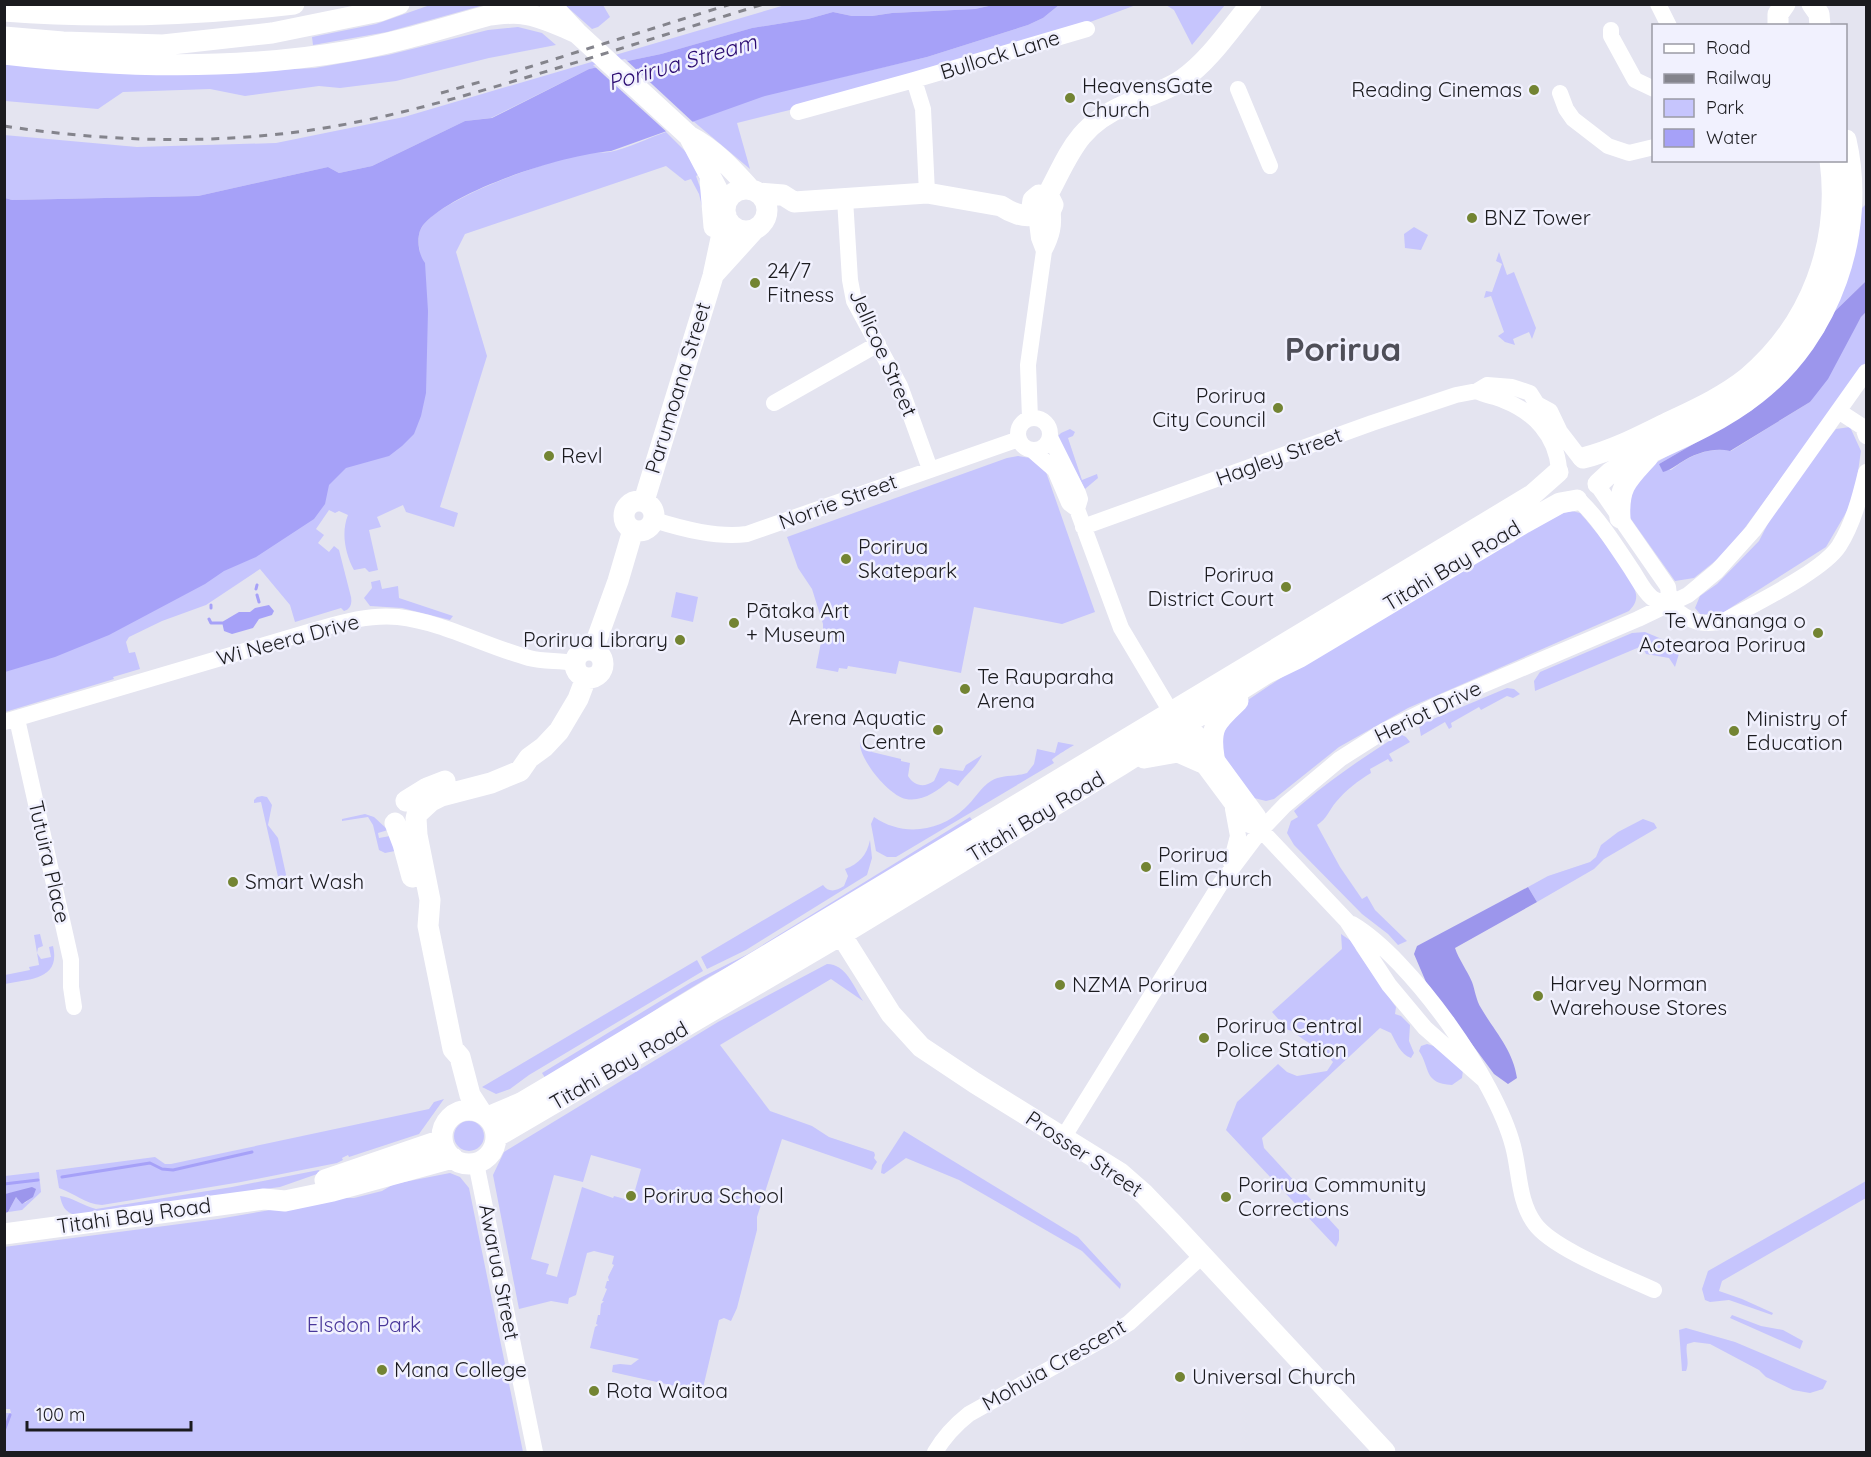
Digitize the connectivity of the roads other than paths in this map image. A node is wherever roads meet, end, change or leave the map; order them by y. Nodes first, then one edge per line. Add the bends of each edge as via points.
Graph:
1 (294, 4) edge
2 (399, 4) edge
3 (550, 4) edge
4 (1251, 4) edge
5 (1658, 4) edge
6 (4, 11) edge
7 (1668, 24) edge
8 (1087, 29) dead end
9 (1611, 30) dead end
10 (577, 33) junction
11 (4, 37) edge
12 (4, 54) edge
13 (914, 80) junction
14 (1652, 88) edge
15 (1238, 89) dead end
16 (1560, 93) dead end
17 (798, 112) dead end
18 (689, 136) junction
19 (1652, 147) edge
20 (1847, 153) edge
21 (1830, 162) edge
22 (1270, 166) dead end
23 (710, 179) junction
24 (754, 192) junction
25 (927, 193) junction
26 (845, 199) junction
27 (794, 202) junction
28 (1041, 206) junction
29 (725, 213) junction
30 (758, 226) junction
31 (712, 276) junction
32 (878, 344) junction
33 (1866, 372) edge
34 (774, 403) dead end
35 (1537, 405) junction
36 (1840, 412) junction
37 (1030, 418) junction
38 (1050, 436) junction
39 (1866, 436) edge
40 (1018, 439) junction
41 (1032, 450) junction
42 (1654, 450) junction
43 (1581, 458) junction
44 (930, 469) junction
45 (1559, 470) junction
46 (1866, 472) edge
47 (1598, 485) junction
48 (1578, 500) junction
49 (1077, 509) junction
50 (649, 511) junction
51 (1620, 518) junction
52 (1083, 527) junction
53 (1643, 587) junction
54 (1670, 605) junction
55 (1638, 619) junction
56 (580, 671) junction
57 (1267, 673) junction
58 (1177, 719) junction
59 (11, 721) edge
60 (1208, 759) junction
61 (1122, 765) junction
62 (1231, 803) junction
63 (413, 811) junction
64 (1261, 830) junction
65 (1229, 870) junction
66 (429, 926) junction
67 (836, 927) junction
68 (74, 1006) dead end
69 (453, 1049) junction
70 (484, 1115) junction
71 (452, 1116) junction
72 (496, 1137) junction
73 (1063, 1138) junction
74 (447, 1149) junction
75 (476, 1163) junction
76 (4, 1234) edge
77 (1202, 1256) junction
78 (1654, 1290) dead end
79 (535, 1452) edge
80 (935, 1452) edge
81 (1385, 1452) edge

1 - 6 main road via 205,14 136,16
2 - 11 main road via 272,33 162,45
3 - 10 main road
4 - 28 main road via 1186,77 1090,125 1073,147
5 - 7 street
8 - 13 street, Bullock Lane
9 - 14 street via 1635,80
10 - 12 main road via 544,19 503,14 347,52 280,60 147,64
10 - 18 main road
13 - 17 street, Bullock Lane
13 - 25 street, Bullock Lane via 923,109
15 - 22 street
16 - 19 street via 1573,119 1608,146 1629,153
18 - 23 main road
18 - 24 main road via 706,145
20 - 42 main road via 1852,207 1842,265 1803,347 1757,394 1709,424
21 - 43 main road via 1833,207 1824,260 1788,336 1745,379 1726,392 1625,443
23 - 29 main road
23 - 31 main road via 714,221
24 - 27 main road via 783,195
24 - 29 main road via 744,189 733,194
24 - 30 main road via 763,198 767,209
25 - 26 main road
25 - 28 main road via 1001,206 1010,201
26 - 27 main road
26 - 32 street, Jellicoe Street via 852,293
27 - 30 main road, Parumoana Street via 786,212
28 - 37 street via 1055,221 1044,251 1028,365
29 - 30 main road via 736,229 745,231
29 - 31 main road, Parumoana Street
30 - 31 main road, Parumoana Street
31 - 50 main road, Parumoana Street
32 - 34 street
32 - 44 street, Jellicoe Street via 903,393
33 - 36 street, Heriot Drive
35 - 43 street
35 - 45 street, Hagley Street via 1558,456
35 - 52 street, Hagley Street via 1513,404 1477,391 1455,394
36 - 39 street via 1863,427
36 - 54 street, Heriot Drive via 1730,558 1688,595
37 - 38 street via 1044,422
37 - 40 street via 1020,426
38 - 41 street via 1042,448
38 - 49 street via 1080,498
40 - 41 street
40 - 44 street, Norrie Street
41 - 49 street via 1054,470
42 - 47 main road via 1611,472
42 - 51 main road via 1624,484
43 - 45 main road via 1568,460
43 - 47 main road via 1595,466
44 - 50 street, Norrie Street via 747,534 729,536 687,529
45 - 48 main road via 1557,481 1562,492
45 - 58 main road, Titahi Bay Road via 1532,495
46 - 54 street via 1859,500 1839,547 1830,558 1726,620 1690,620
47 - 48 main road via 1592,494
47 - 51 street
48 - 53 street via 1605,531
48 - 57 main road, Titahi Bay Road via 1560,503 1524,523
49 - 52 street
50 - 56 main road via 647,529 633,530 593,650 602,657 603,666 597,675
51 - 54 street via 1668,586
52 - 58 street via 1121,628
53 - 54 street via 1652,598
53 - 55 street
54 - 55 street, Heriot Drive
55 - 64 street, Heriot Drive via 1384,731 1323,772
56 - 59 street, Wi Neera Drive via 563,661 528,657 428,623 397,617 360,618
56 - 63 main road via 578,699 559,731 520,771 441,796
57 - 58 main road, Titahi Bay Road via 1201,713
57 - 60 main road via 1220,718
58 - 60 street via 1198,734
58 - 61 main road, Titahi Bay Road
58 - 67 main road, Titahi Bay Road
59 - 68 street, Tutuira Place via 64,928
60 - 61 main road via 1170,752
60 - 62 street
60 - 64 street via 1258,816
61 - 67 main road, Titahi Bay Road
62 - 64 street via 1247,824
62 - 65 street via 1238,836
63 - 66 main road via 430,900
63 - 66 main road via 408,826 395,823 418,904
64 - 65 street, Heriot Drive
64 - 78 street via 1347,921 1366,933 1407,973 1452,1029 1502,1113 1522,1196 1536,1226 1560,1246
65 - 73 street, Heriot Drive
66 - 69 main road
67 - 70 main road, Titahi Bay Road via 521,1103
67 - 72 main road, Titahi Bay Road
67 - 73 main road, Prosser Street via 891,1014 921,1047
69 - 70 main road via 460,1057 470,1095
69 - 71 main road via 449,1058 455,1098
70 - 71 main road via 466,1110
70 - 72 main road via 494,1126
71 - 74 main road via 444,1127
72 - 75 main road via 492,1151
73 - 77 main road, Prosser Street via 1133,1184
74 - 75 main road via 466,1164
74 - 76 main road, Titahi Bay Road via 333,1191 285,1201 264,1199
75 - 79 street, Awarua Street
77 - 80 street, Mohuia Crescent via 1129,1323 969,1414 943,1438
77 - 81 main road, Prosser Street

